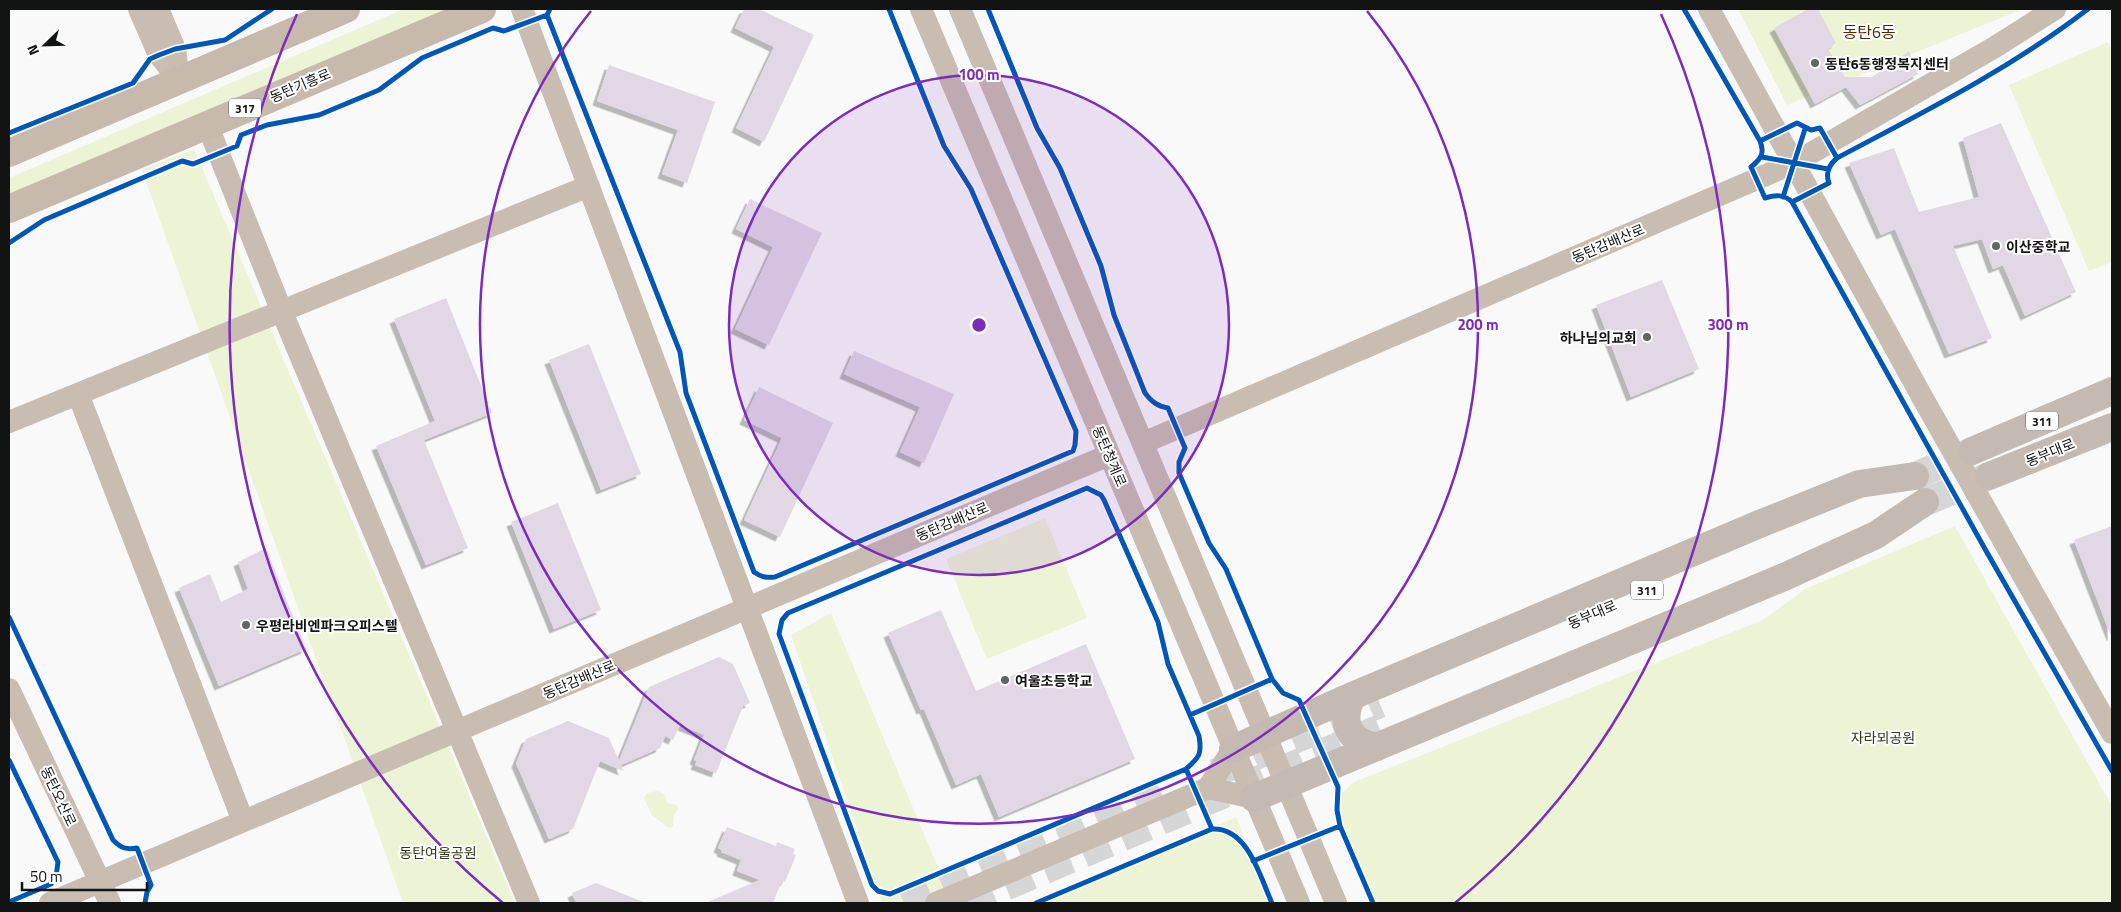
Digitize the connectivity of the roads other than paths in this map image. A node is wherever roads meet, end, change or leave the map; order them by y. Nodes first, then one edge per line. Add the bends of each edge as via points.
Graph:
1 (139, 9) edge
2 (158, 9) edge
3 (346, 9) edge
4 (482, 9) edge
5 (522, 9) edge
6 (922, 9) edge
7 (960, 9) edge
8 (1709, 9) edge
9 (2055, 9) edge
10 (179, 80) junction
11 (207, 124) junction
12 (9, 153) edge
13 (1794, 163) junction
14 (589, 186) junction
15 (9, 209) edge
16 (282, 312) junction
17 (2112, 391) edge
18 (78, 394) junction
19 (9, 422) edge
20 (2112, 427) edge
21 (1143, 443) junction
22 (1972, 451) tunnel mouth
23 (1109, 456) junction
24 (1988, 476) tunnel mouth
25 (1925, 502) tunnel mouth
26 (747, 608) junction
27 (9, 689) edge
28 (1352, 696) junction
29 (1382, 725) junction
30 (458, 730) junction
31 (2112, 734) edge
32 (1266, 735) junction
33 (1233, 749) junction
34 (1286, 784) junction
35 (1208, 788) junction
36 (1254, 798) junction
37 (243, 821) junction
38 (100, 882) junction
39 (50, 903) edge
40 (110, 903) edge
41 (529, 903) edge
42 (858, 903) edge
43 (936, 903) edge
44 (1299, 903) edge
45 (1336, 903) edge

1 - 10 street via 159,55
2 - 10 street via 175,49
3 - 10 main road
4 - 11 main road, 동탄기흥로 / 317
5 - 14 street
6 - 23 street, 동탄청계로
7 - 21 street
8 - 13 street
9 - 13 street, 동탄감배산로
10 - 12 main road
11 - 15 main road, 동탄기흥로 / 317
11 - 16 street
13 - 21 street, 동탄감배산로
13 - 31 street
14 - 16 street
14 - 26 street
16 - 18 street
16 - 30 street
17 - 22 highway, 311
18 - 19 street
18 - 37 street
20 - 24 highway, 동부대로 / 311
21 - 32 street
23 - 26 street, 동탄감배산로
23 - 33 street, 동탄청계로
25 - 29 highway, 동부대로 / 311
26 - 30 street, 동탄감배산로
26 - 42 street
27 - 38 street, 동탄오산로
28 - 29 highway via 1345,714 1351,733 1363,744
28 - 29 highway, 동부대로 / 311 via 1859,484 1915,476
28 - 32 highway
29 - 34 highway
30 - 37 street, 동탄감배산로
30 - 41 street
32 - 33 highway
32 - 34 street
33 - 35 street
33 - 36 street, 동탄청계로
34 - 36 highway
34 - 45 street
35 - 36 street
35 - 43 street
36 - 44 street, 동탄청계로
37 - 38 street, 동탄감배산로
38 - 39 street, 동탄감배산로
38 - 40 street, 동탄오산로

